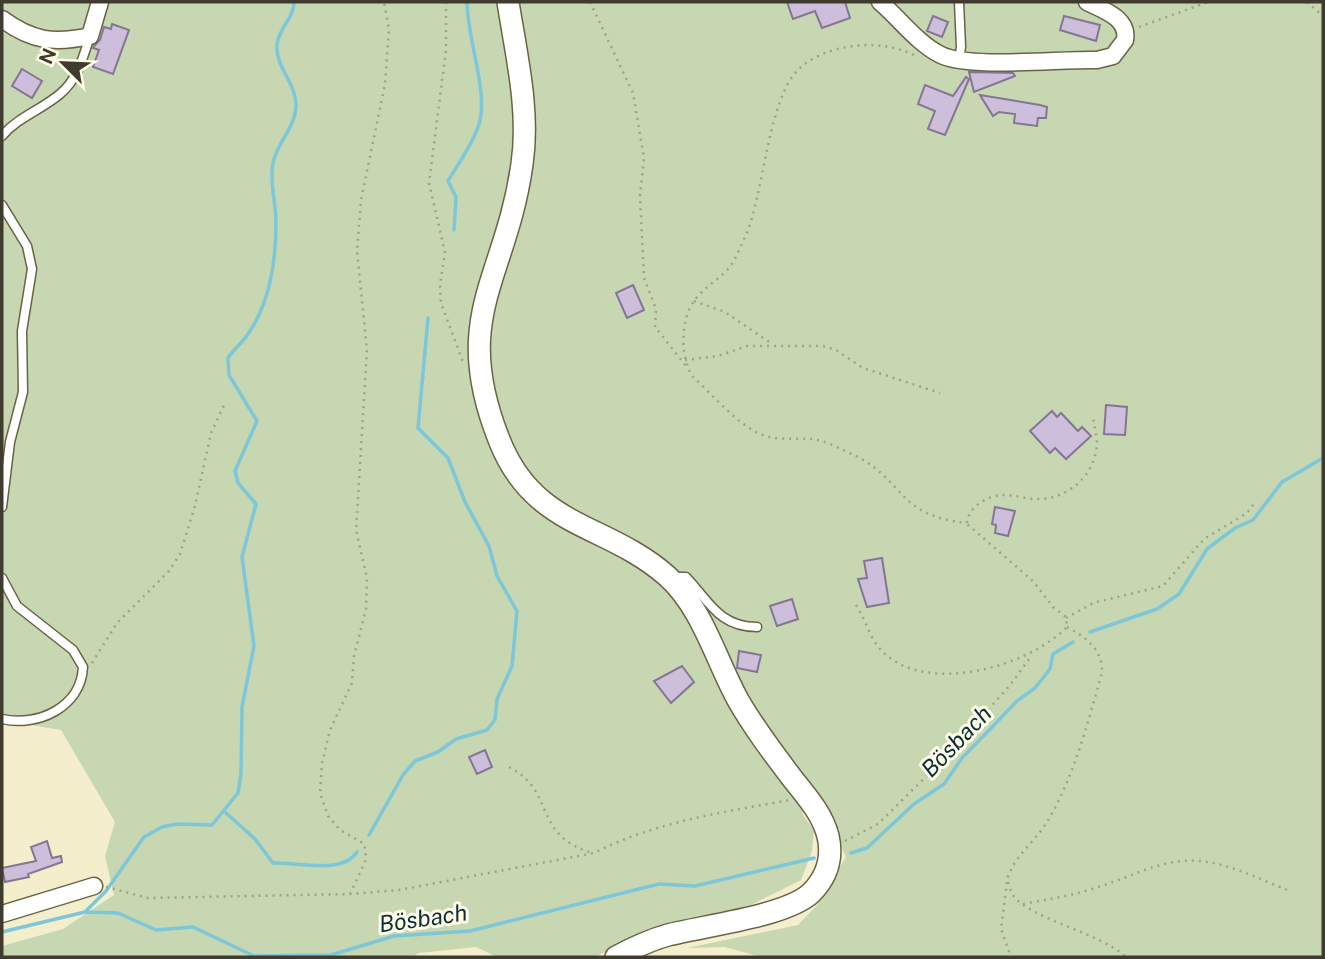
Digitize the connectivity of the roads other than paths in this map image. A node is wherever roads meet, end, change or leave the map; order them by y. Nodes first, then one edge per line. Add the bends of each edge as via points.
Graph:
1 (100, 2) edge
2 (508, 2) edge
3 (880, 2) edge
4 (959, 2) edge
5 (1087, 2) edge
6 (2, 19) edge
7 (90, 36) junction
8 (959, 60) junction
9 (2, 136) edge
10 (2, 205) edge
11 (2, 507) edge
12 (2, 578) edge
13 (669, 578) junction
14 (757, 627) dead end
15 (2, 719) edge
16 (100, 886) road end
17 (2, 914) edge
18 (616, 957) edge

1 - 7 street
2 - 13 street via 522,90 523,161 482,306 478,359 483,394 510,463 533,494 574,524 640,556
3 - 8 street via 934,51
4 - 8 lane
5 - 8 street via 1119,20 1126,31 1122,47 1105,58
6 - 7 street via 45,41
7 - 9 lane via 67,87
10 - 11 lane via 27,246 32,269 22,331 23,392 10,442
12 - 15 lane via 18,606 73,650 83,667 75,691 54,713 28,722
13 - 14 lane via 686,577 706,604 731,624
13 - 18 street via 695,615 749,718 823,822 829,864 822,880 800,901 666,936
16 - 17 street

